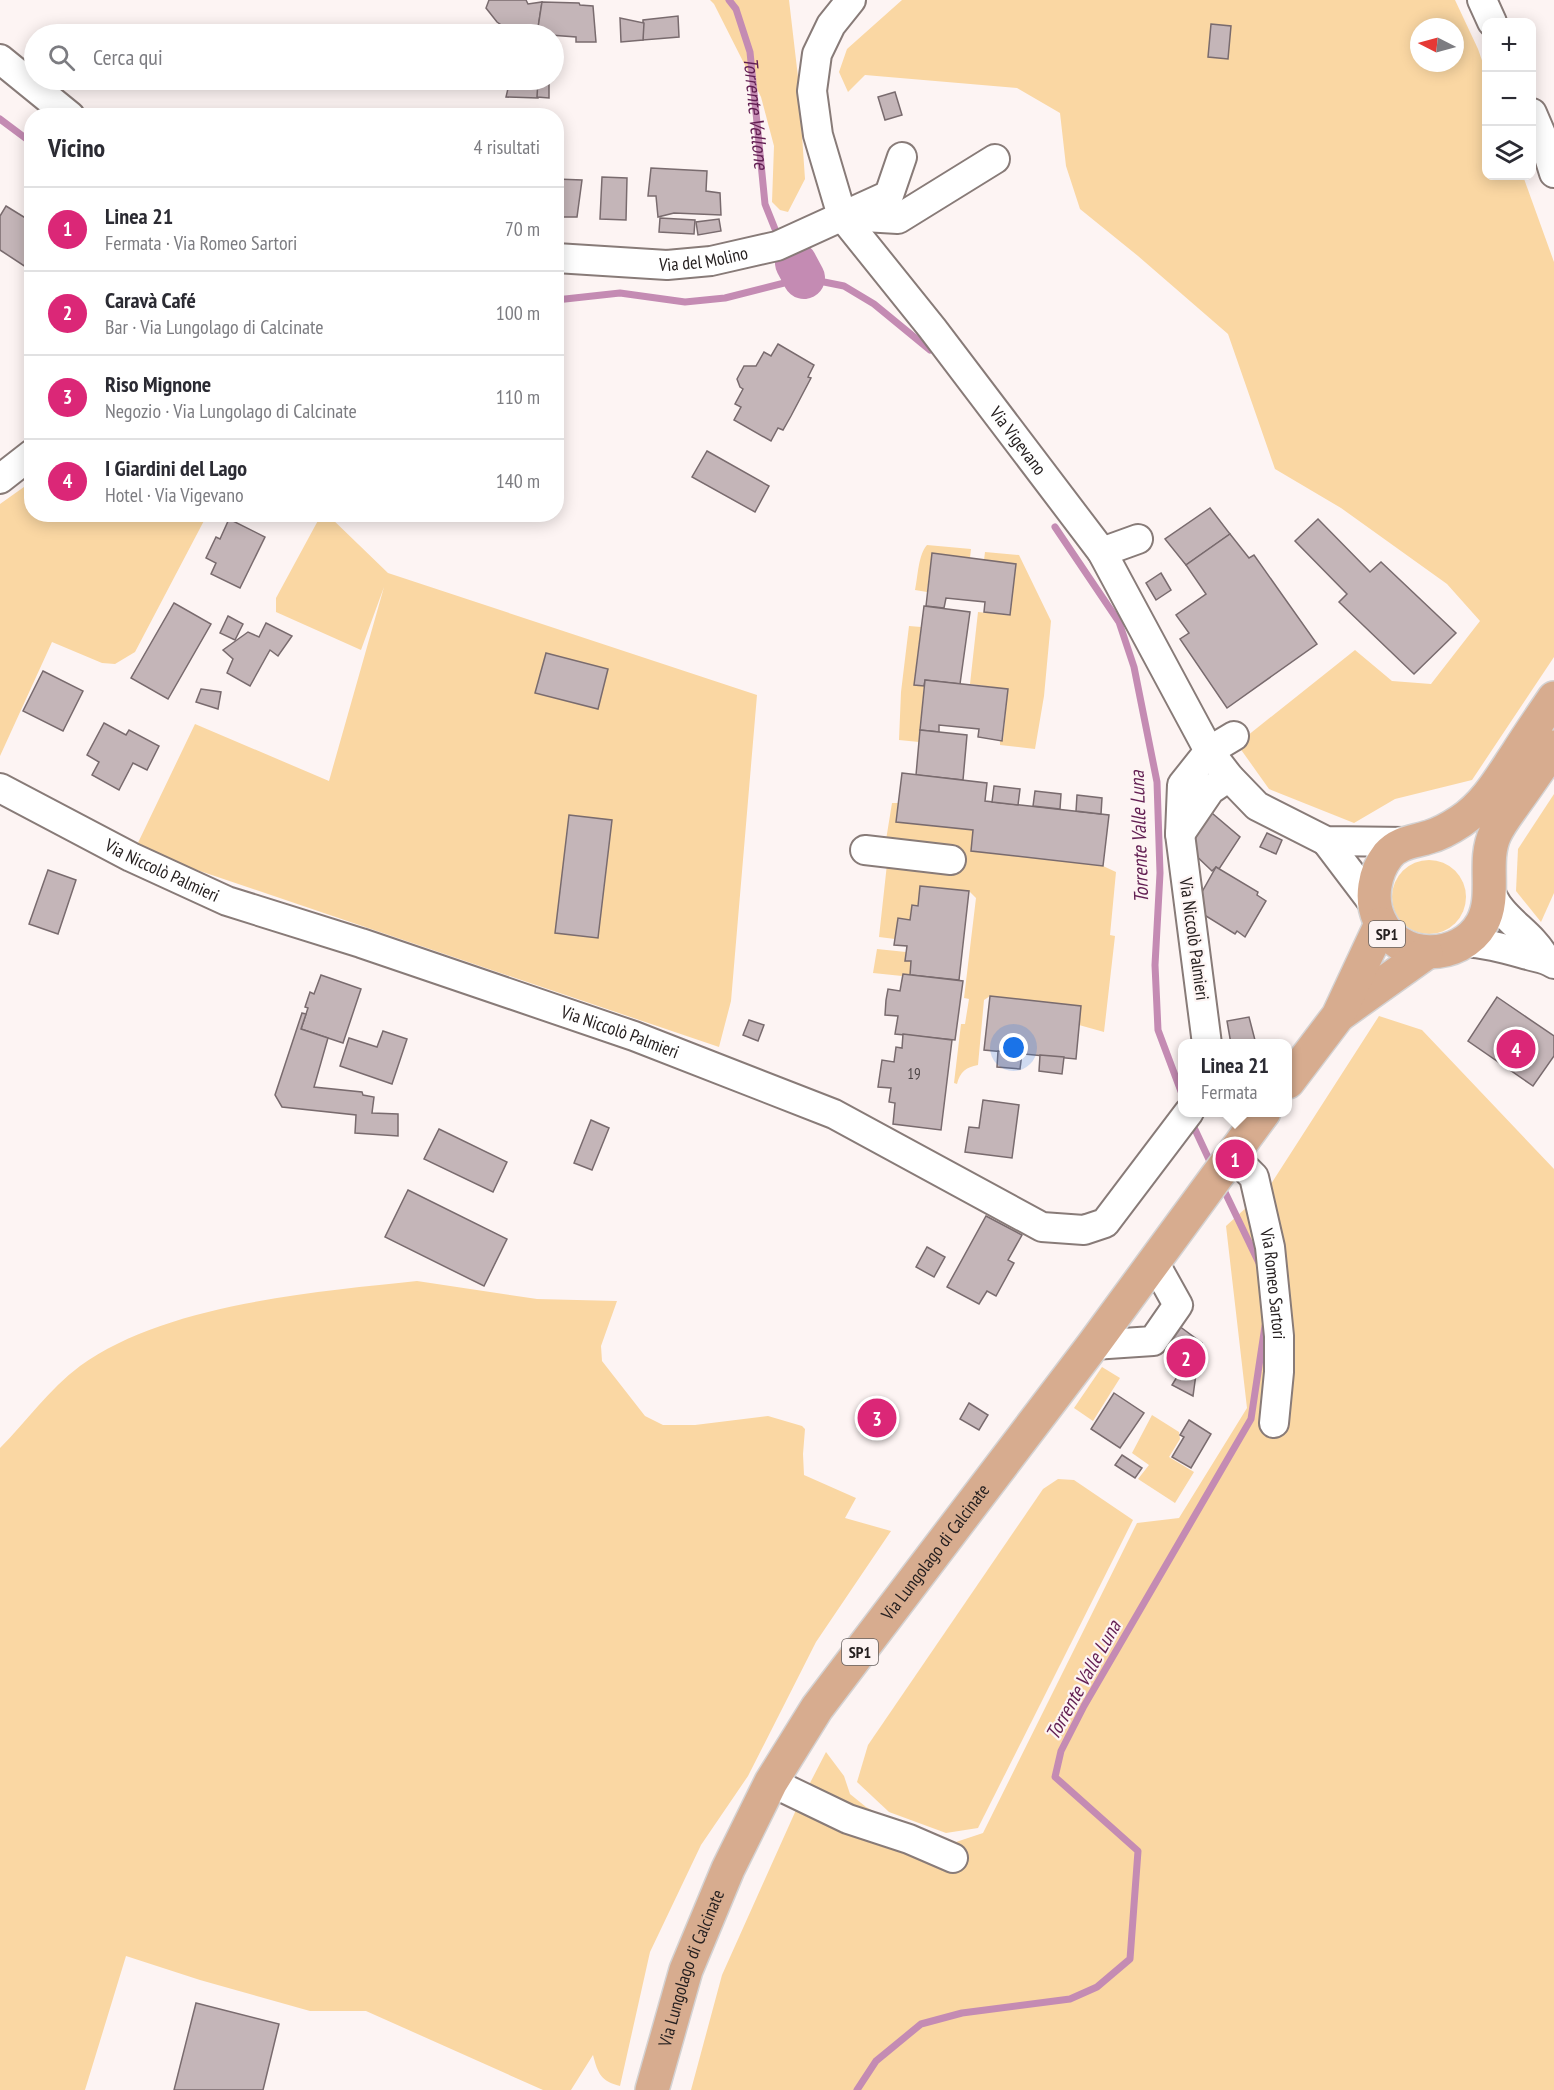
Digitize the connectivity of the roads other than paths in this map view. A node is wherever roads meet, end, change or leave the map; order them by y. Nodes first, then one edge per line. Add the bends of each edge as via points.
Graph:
1 (851, 0) edge
2 (1482, 0) edge
3 (1490, 18) edge
4 (0, 59) edge
5 (24, 79) edge
6 (38, 90) edge
7 (60, 108) edge
8 (1536, 122) edge
9 (902, 158) dead end
10 (995, 159) dead end
11 (1554, 173) edge
12 (842, 216) junction
13 (564, 259) edge
14 (24, 460) edge
15 (0, 479) edge
16 (1138, 539) dead end
17 (1102, 552) junction
18 (1554, 698) edge
19 (1234, 736) dead end
20 (1554, 747) edge
21 (1209, 752) junction
22 (1229, 777) junction
23 (0, 788) edge
24 (1180, 834) junction
25 (1326, 841) junction
26 (1406, 842) junction
27 (866, 850) dead end
28 (951, 860) dead end
29 (1489, 887) junction
30 (1378, 916) junction
31 (1463, 942) junction
32 (1426, 952) junction
33 (1550, 961) edge
34 (1338, 1016) junction
35 (1206, 1039) edge
36 (1292, 1076) edge
37 (1261, 1117) edge
38 (1184, 1119) edge
39 (1230, 1158) junction
40 (1154, 1262) junction
41 (1093, 1344) junction
42 (1274, 1423) dead end
43 (771, 1782) junction
44 (953, 1858) dead end
45 (652, 2090) edge

1 - 12 street, Via Vigevano via 831,25 817,54 812,91 818,135
2 - 3 street
4 - 5 street
6 - 7 street
8 - 11 street
9 - 12 street, Via del Molino via 889,195
10 - 12 street via 898,219
12 - 13 street, Via del Molino via 777,246 711,261 667,265
12 - 17 street, Via Vigevano
14 - 15 street
16 - 17 street
17 - 21 street, Via Vigevano
18 - 26 main road, SP1 via 1489,795 1473,812 1431,836
19 - 21 street, Via Niccolò Palmieri
20 - 29 main road, SP1 via 1496,832 1490,850
21 - 22 street, Via Vigevano
21 - 24 street, Via Niccolò Palmieri via 1182,785
22 - 24 street via 1210,790
22 - 25 street, Via Vigevano via 1257,807
23 - 38 street, Via Niccolò Palmieri via 131,857 227,901 634,1036 834,1114 1042,1227 1084,1230 1105,1222
24 - 35 street, Via Niccolò Palmieri
25 - 26 street, Via Vigevano
25 - 30 street, Via Vigevano
26 - 30 main road, SP1 via 1389,854 1375,884
27 - 28 street
29 - 31 main road, SP1 via 1483,921
29 - 33 street via 1498,907
30 - 32 main road, SP1 via 1391,939
30 - 34 main road, SP1
31 - 32 main road, SP1
31 - 33 street via 1491,945
32 - 34 main road, SP1
34 - 36 main road, SP1
37 - 39 main road, SP1
39 - 40 main road, Via Lungolago di Calcinate / SP1
39 - 42 street, Via Romeo Sartori via 1254,1177 1270,1247 1279,1336
40 - 41 main road, Via Lungolago di Calcinate / SP1
40 - 41 street via 1178,1305 1153,1341
41 - 43 main road, Via Lungolago di Calcinate / SP1 via 818,1708
43 - 44 street via 848,1819
43 - 45 main road, Via Lungolago di Calcinate / SP1 via 728,1869 686,1970

